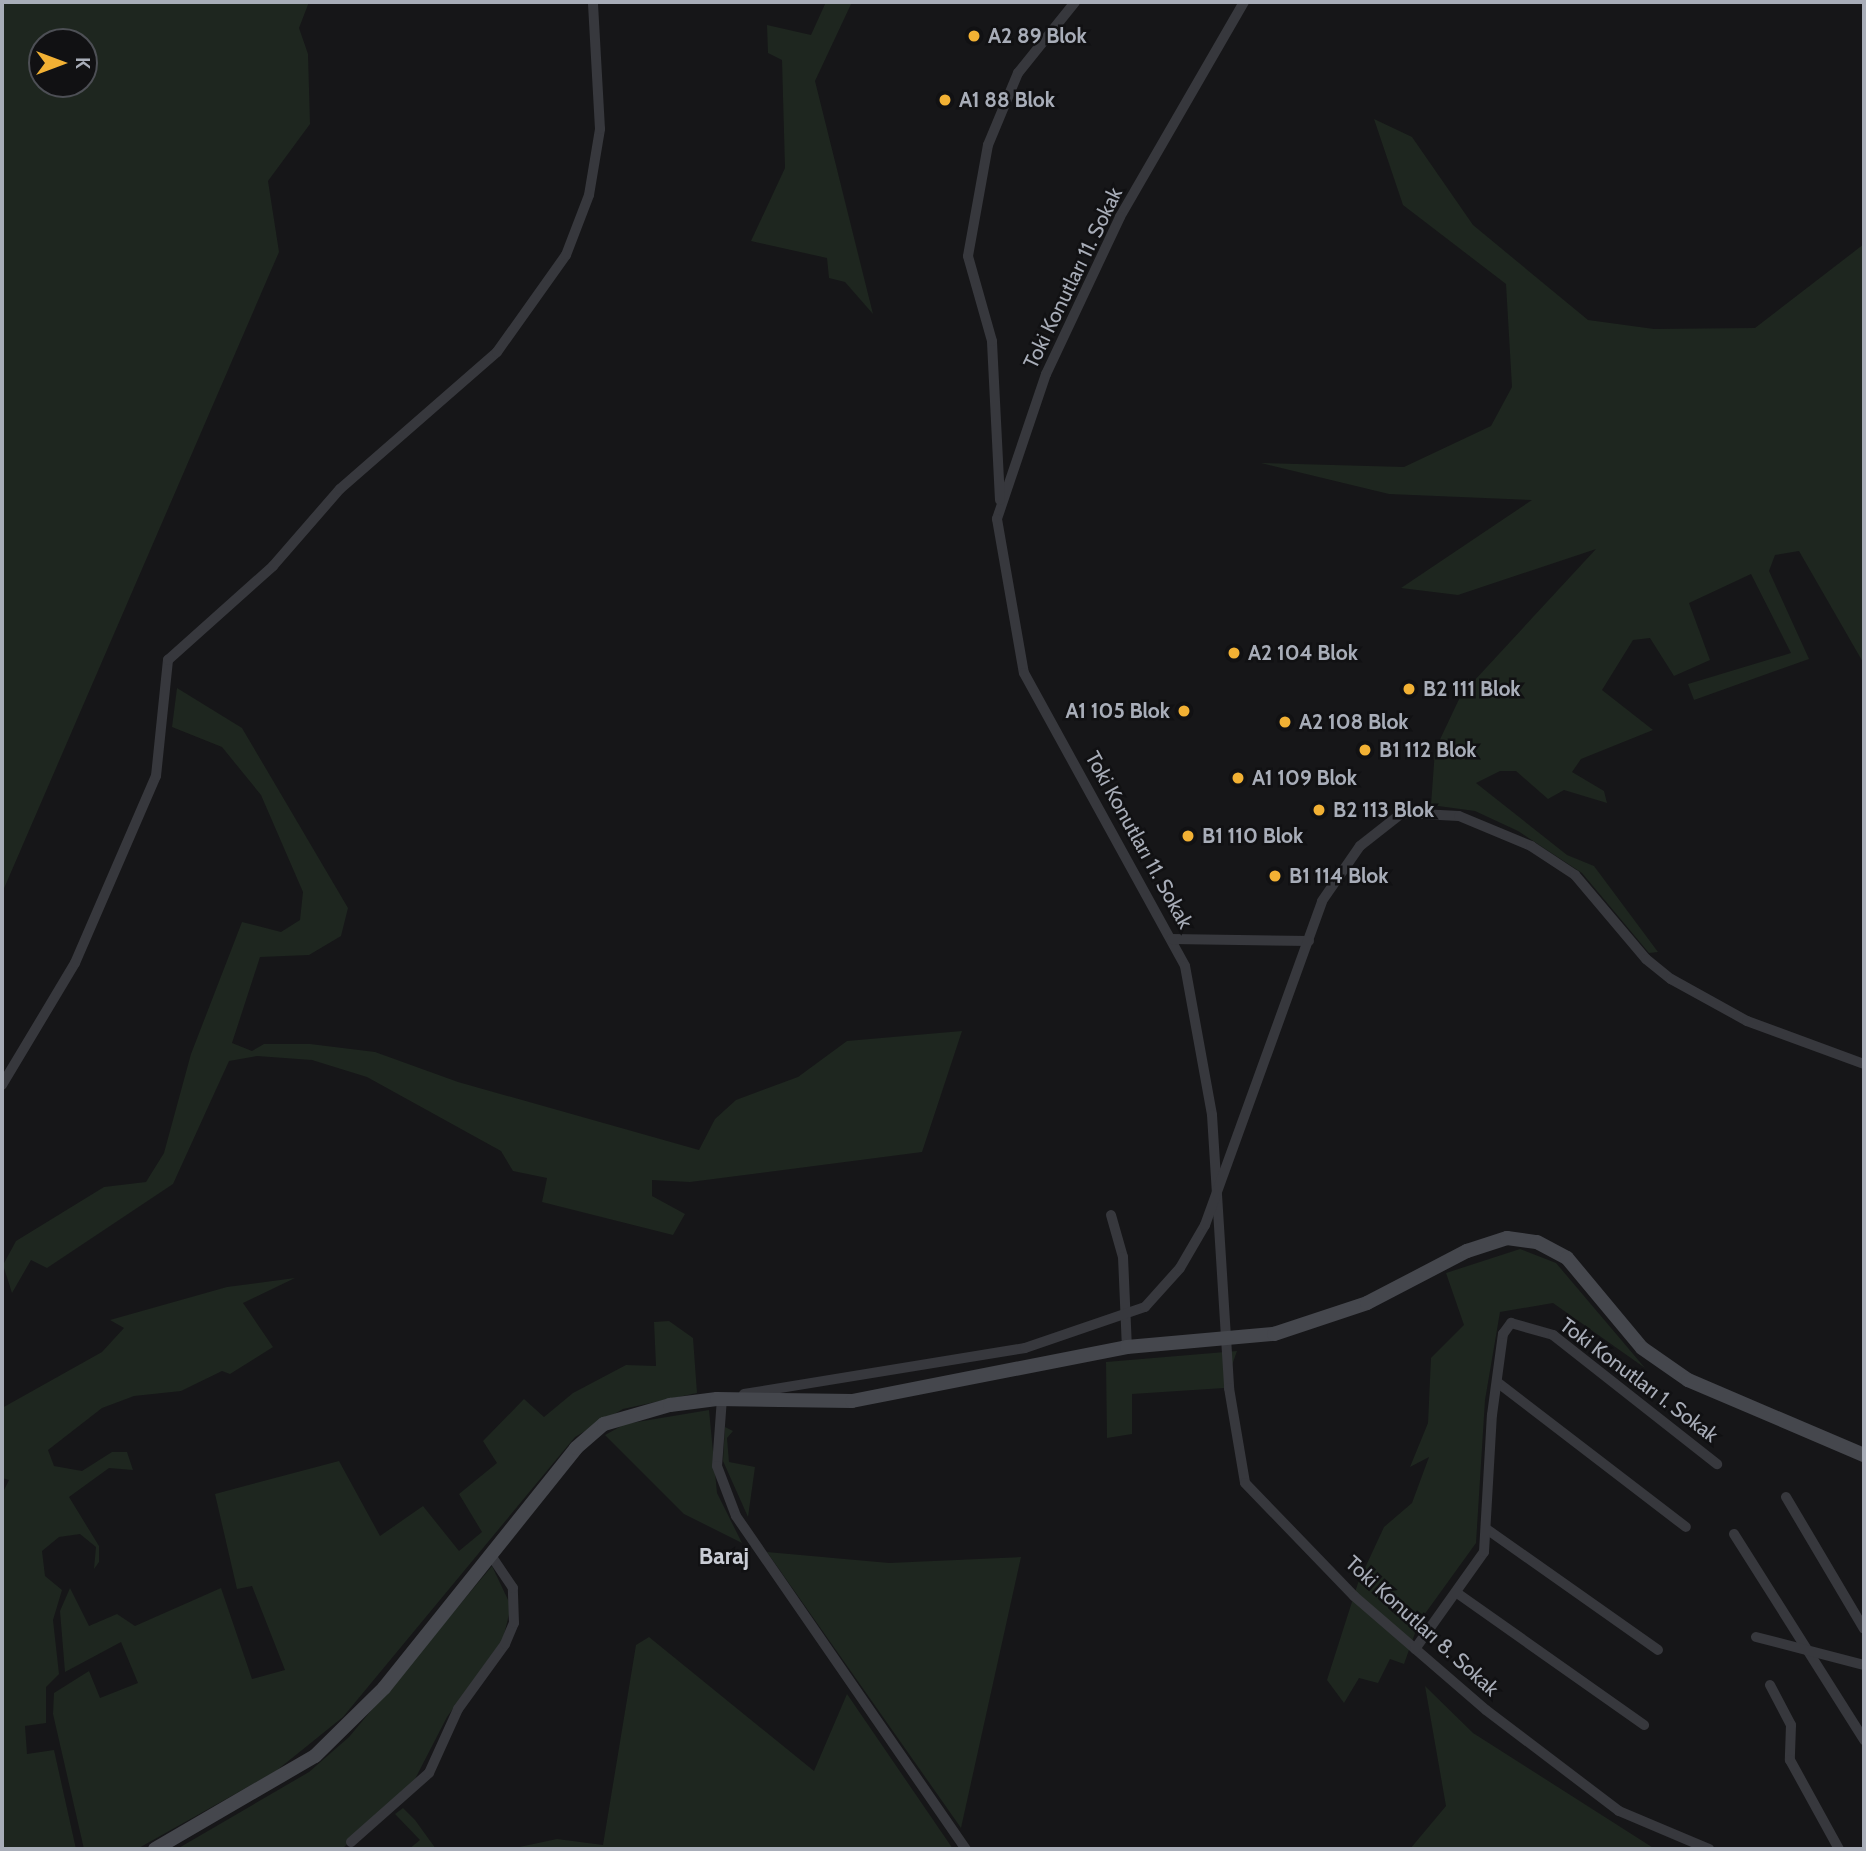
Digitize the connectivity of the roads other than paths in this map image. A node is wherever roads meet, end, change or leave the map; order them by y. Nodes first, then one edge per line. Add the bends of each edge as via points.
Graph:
1 (593, 2) edge
2 (1075, 2) edge
3 (1244, 2) edge
4 (1001, 508) junction
5 (1171, 939) junction
6 (1308, 941) junction
7 (1864, 1063) edge
8 (2, 1085) edge
9 (1216, 1198) junction
10 (1111, 1215) dead end
11 (1124, 1319) junction
12 (1228, 1343) junction
13 (1127, 1347) junction
14 (1497, 1382) junction
15 (717, 1399) junction
16 (1864, 1455) edge
17 (1717, 1464) dead end
18 (1786, 1497) dead end
19 (1686, 1527) dead end
20 (1488, 1530) junction
21 (1734, 1534) dead end
22 (490, 1554) junction
23 (1457, 1593) junction
24 (1864, 1629) edge
25 (1756, 1637) dead end
26 (1803, 1645) junction
27 (1415, 1649) junction
28 (1658, 1650) dead end
29 (1864, 1665) edge
30 (1770, 1685) dead end
31 (1644, 1725) dead end
32 (1864, 1740) edge
33 (351, 1842) dead end
34 (155, 1849) edge
35 (966, 1849) edge
36 (1709, 1849) edge
37 (1839, 1849) edge

1 - 8 street via 600,129 589,195 566,255 497,352 340,489 273,566 168,660 156,776 75,964
2 - 4 street via 1018,73 988,145 968,256 992,341
3 - 4 street, Toki Konutları 11. Sokak via 1120,217 1046,374
4 - 5 street, Toki Konutları 11. Sokak via 997,519 1024,673
5 - 6 street
5 - 9 street, Toki Konutları 11. Sokak via 1185,966 1203,1037
6 - 7 street via 1337,873 1384,824 1402,813 1460,816 1558,862 1646,959 1703,999 1836,1058
6 - 9 street via 1273,1024
9 - 11 street via 1180,1268 1145,1307
9 - 12 street, Toki Konutları 11. Sokak
10 - 11 street via 1123,1257
11 - 13 street
11 - 15 street via 972,1359
12 - 13 street
12 - 16 street via 1342,1313 1466,1251 1521,1239 1567,1258 1618,1323 1665,1366 1758,1414
12 - 27 street, Toki Konutları 8. Sokak via 1245,1483
13 - 15 street via 852,1401
14 - 17 street, Toki Konutları 1. Sokak via 1503,1334 1511,1323 1553,1335
14 - 19 street
14 - 20 street, Toki Konutları 1. Sokak
15 - 22 street via 604,1424 576,1448
15 - 35 street via 720,1477 747,1536
18 - 24 street
20 - 23 street, Toki Konutları 1. Sokak via 1484,1552
20 - 28 street
21 - 26 street
22 - 33 street via 513,1588 513,1623 505,1644 458,1709 429,1773
22 - 34 street via 384,1688 315,1756
23 - 27 street, Toki Konutları 1. Sokak
23 - 31 street
25 - 26 street
26 - 29 street
26 - 32 street
27 - 36 street, Toki Konutları 8. Sokak via 1619,1811
30 - 37 street via 1791,1725 1790,1760

